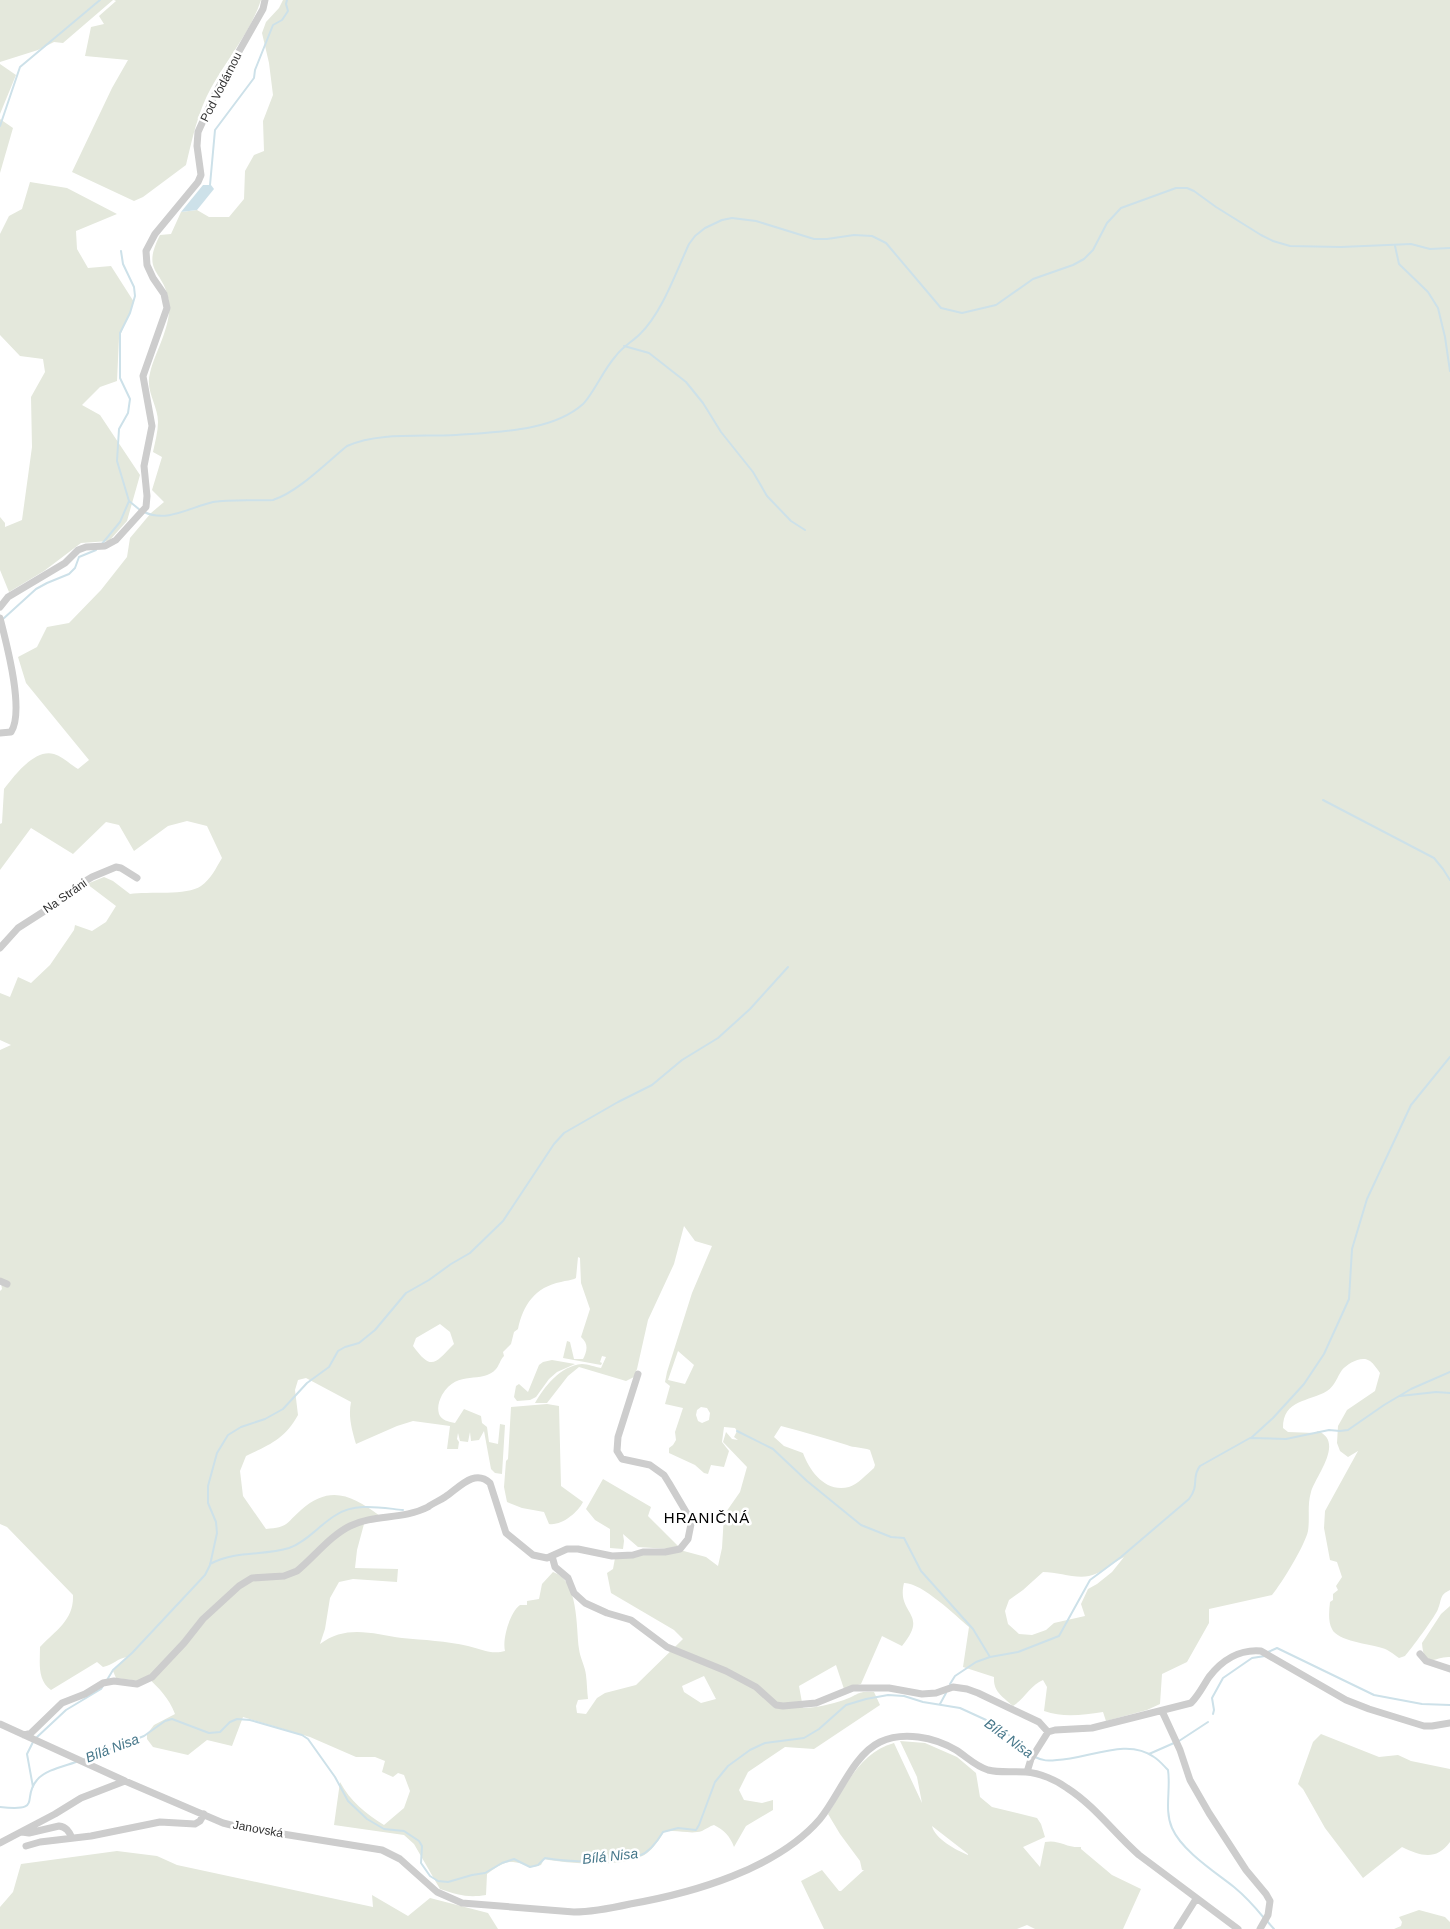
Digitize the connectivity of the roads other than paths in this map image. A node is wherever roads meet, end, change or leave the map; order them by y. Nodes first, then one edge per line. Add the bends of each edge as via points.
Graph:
1 (265, 0) edge
2 (0, 607) edge
3 (0, 618) edge
4 (0, 733) edge
5 (137, 878) dead end
6 (0, 948) edge
7 (0, 1280) edge
8 (7, 1284) dead end
9 (638, 1374) dead end
10 (552, 1556) junction
11 (542, 1557) junction
12 (554, 1567) junction
13 (1420, 1654) dead end
14 (1450, 1669) edge
15 (1162, 1712) junction
16 (1450, 1723) edge
17 (0, 1724) edge
18 (1048, 1732) junction
19 (27, 1736) junction
20 (1027, 1772) junction
21 (125, 1781) junction
22 (204, 1814) junction
23 (19, 1832) junction
24 (72, 1838) junction
25 (0, 1843) edge
26 (26, 1846) dead end
27 (1196, 1899) junction
28 (1261, 1927) edge
29 (1177, 1929) edge
30 (1238, 1929) edge

1 - 2 street, Pod Vodárnou via 198,132 201,175 198,182 155,234 146,251 147,265 164,294 167,308 143,376 152,426 144,466 146,507 116,540 105,546 86,546 78,550 65,563 8,597
3 - 4 street via 11,667 16,715 11,732
5 - 6 street, Na Stráni via 116,867 92,877 18,928
7 - 8 street
9 - 10 street via 618,1437 617,1451 622,1459 650,1464 664,1475 689,1517 691,1530 688,1539 680,1548 633,1556 612,1556 572,1548
10 - 11 street
10 - 12 street
11 - 12 street
11 - 19 street via 533,1555 506,1533 493,1488 487,1480 478,1477 468,1480 420,1511 359,1522 343,1530 292,1574 252,1578 203,1619 161,1669 144,1682 103,1683 86,1694 67,1700
12 - 18 street via 568,1578 574,1593 585,1603 607,1614 631,1620 668,1647 756,1687 776,1705 816,1704 853,1688 888,1688 922,1694 953,1687 978,1693 1039,1722
13 - 14 street via 1426,1661
15 - 16 street via 1191,1703 1220,1664 1239,1653 1256,1650 1338,1696 1369,1709 1424,1726
15 - 18 street via 1092,1728
15 - 28 street via 1190,1780 1246,1870 1270,1901 1268,1915
17 - 19 street, Janovská
18 - 20 street
19 - 21 street, Janovská
20 - 22 street, Janovská via 986,1769 956,1750 933,1741 908,1736 888,1739 862,1757 812,1827 773,1855 731,1876 663,1898 588,1912 462,1904 442,1895 400,1859 382,1850 239,1827
20 - 27 street, Janovská via 1052,1780 1082,1798 1127,1844
21 - 22 street, Janovská
21 - 23 street via 81,1798
22 - 24 street via 195,1824 160,1822
23 - 24 street via 63,1826
23 - 25 street
24 - 26 street
27 - 29 street
27 - 30 street, Janovská

